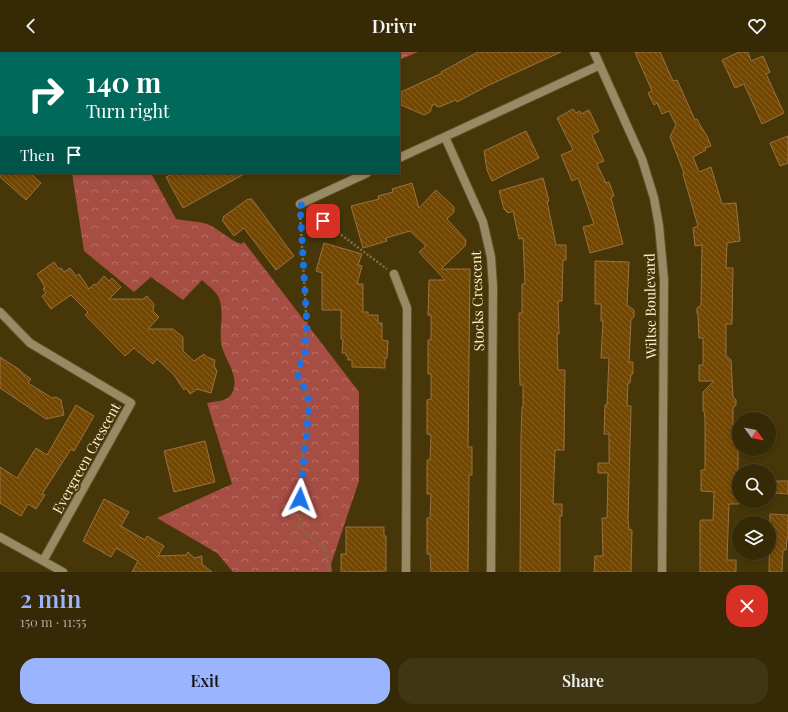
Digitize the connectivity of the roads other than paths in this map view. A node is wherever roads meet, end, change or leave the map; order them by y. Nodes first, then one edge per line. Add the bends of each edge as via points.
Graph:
1 (594, 52) edge
2 (600, 65) junction
3 (445, 138) junction
4 (400, 158) edge
5 (365, 174) edge
6 (300, 204) road end
7 (394, 274) road end
8 (0, 312) edge
9 (0, 537) edge
10 (43, 561) junction
11 (63, 572) edge
12 (406, 572) edge
13 (491, 572) edge
14 (662, 572) edge

1 - 2 street, Wiltse Boulevard
2 - 3 street
2 - 14 street, Wiltse Boulevard via 644,164 654,198 662,246
3 - 4 street
3 - 13 street, Stocks Crescent via 481,217 491,257
5 - 6 street
7 - 12 street via 407,308
8 - 10 street, Evergreen Crescent via 30,343 131,402
9 - 10 street
10 - 11 street

